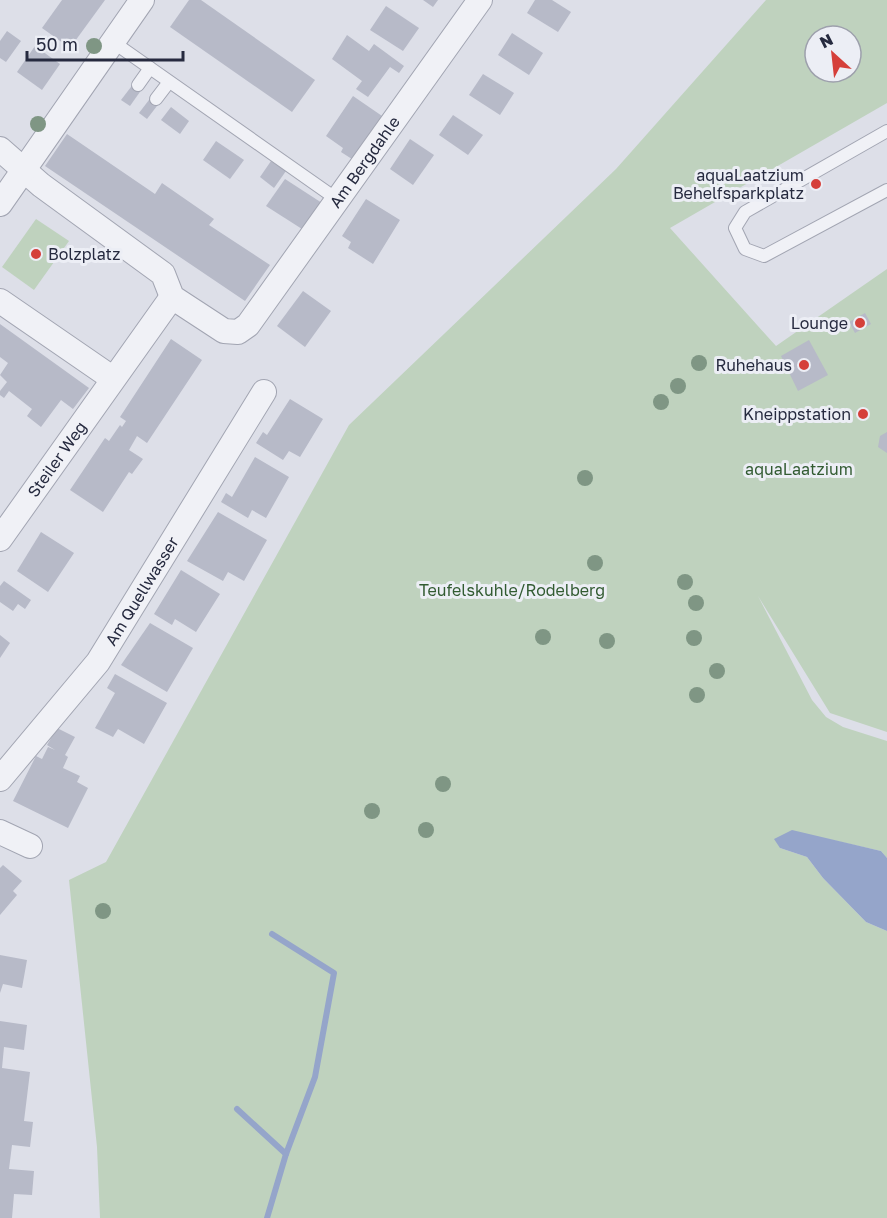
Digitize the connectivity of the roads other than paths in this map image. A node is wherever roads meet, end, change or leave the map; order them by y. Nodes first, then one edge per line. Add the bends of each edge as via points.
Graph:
1 (142, 0) edge
2 (480, 0) edge
3 (113, 42) junction
4 (150, 68) junction
5 (169, 82) junction
6 (138, 85) dead end
7 (156, 99) dead end
8 (887, 130) edge
9 (0, 149) edge
10 (24, 170) junction
11 (887, 190) edge
12 (338, 200) junction
13 (0, 204) edge
14 (172, 297) junction
15 (0, 301) edge
16 (112, 378) junction
17 (264, 392) dead end
18 (0, 539) edge
19 (0, 778) edge
20 (0, 832) edge
21 (30, 846) dead end

1 - 3 street
2 - 12 street, Am Bergdahle
3 - 4 lane
3 - 10 street
4 - 5 lane
4 - 6 lane
5 - 7 lane
5 - 12 lane
8 - 11 lane via 745,212 735,228 745,249 764,256
9 - 10 street
10 - 13 street
10 - 14 street via 163,274
12 - 14 street, Am Bergdahle via 248,325 238,332 224,331
14 - 16 street, Steiler Weg
15 - 16 street
16 - 18 street, Steiler Weg
17 - 19 street, Am Quellwasser via 98,662
20 - 21 street

